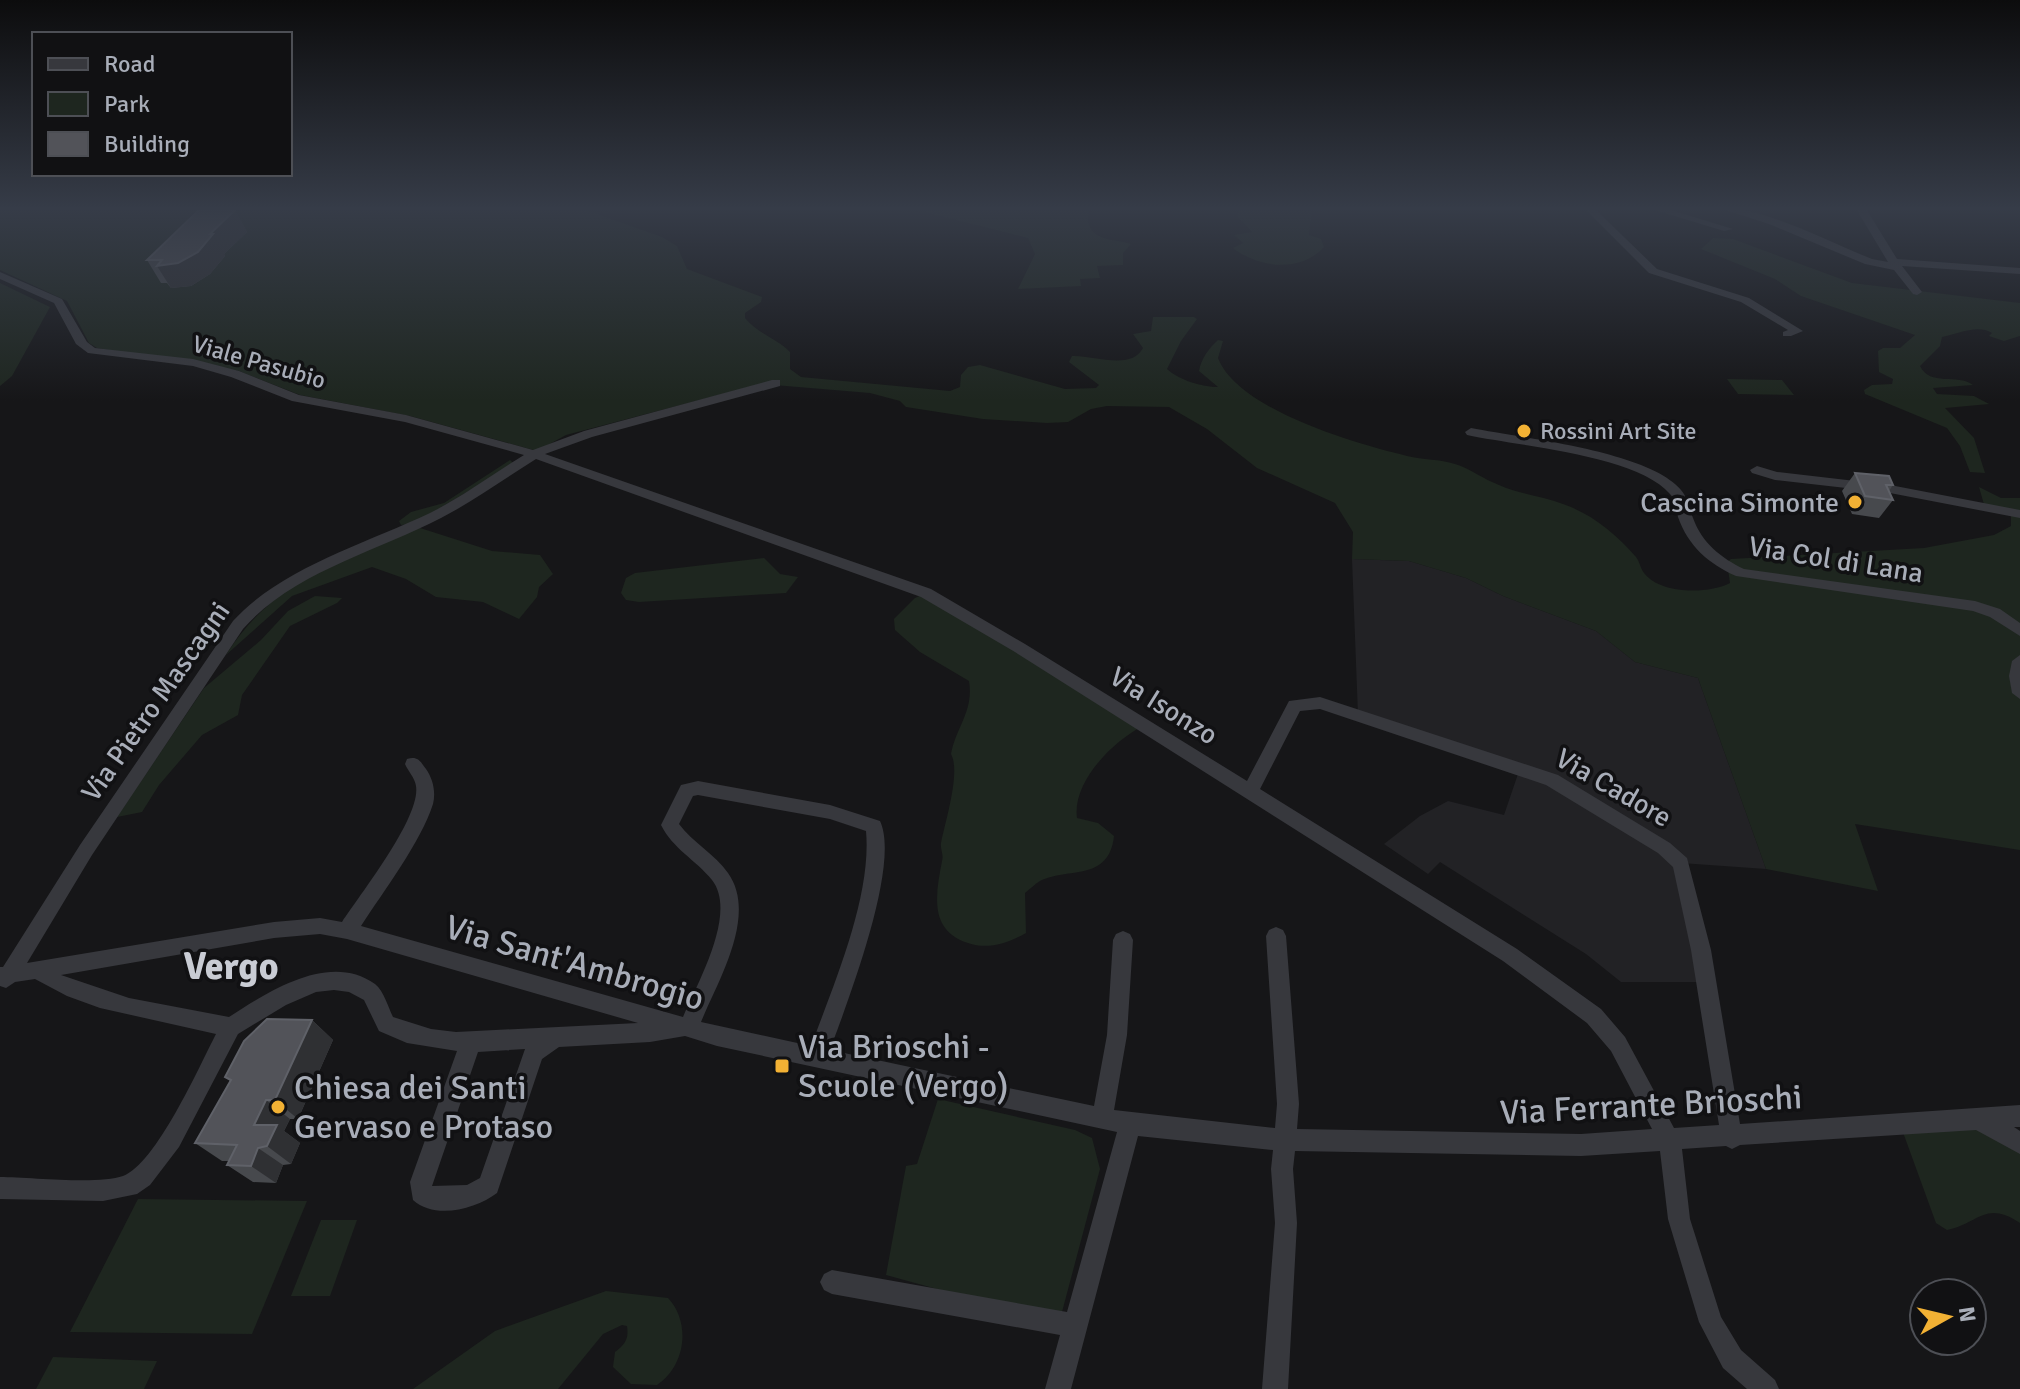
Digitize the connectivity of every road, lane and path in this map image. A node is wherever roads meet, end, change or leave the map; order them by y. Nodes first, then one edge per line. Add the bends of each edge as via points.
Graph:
1 (1656, 272) edge
2 (1901, 272) edge
3 (0, 275) edge
4 (1917, 292) dead end
5 (1811, 337) dead end
6 (776, 383) dead end
7 (1471, 432) dead end
8 (533, 454) junction
9 (1757, 470) dead end
10 (2020, 514) edge
11 (2015, 627) edge
12 (2020, 661) edge
13 (2020, 693) edge
14 (413, 764) dead end
15 (1250, 792) junction
16 (347, 931) junction
17 (1276, 936) dead end
18 (1123, 940) dead end
19 (38, 970) junction
20 (3, 979) edge
21 (689, 1026) junction
22 (231, 1027) junction
23 (556, 1037) junction
24 (471, 1041) junction
25 (818, 1056) junction
26 (2020, 1116) edge
27 (1977, 1118) junction
28 (1102, 1119) junction
29 (1130, 1124) junction
30 (1732, 1138) junction
31 (1285, 1140) junction
32 (1670, 1142) junction
33 (2020, 1143) edge
34 (3, 1192) edge
35 (832, 1282) dead end
36 (1075, 1326) junction
37 (1058, 1389) edge
38 (1275, 1389) edge
39 (1766, 1389) edge

1 - 5 street via 1745,300 1792,332
2 - 4 street
3 - 8 street, Viale Pasubio via 58,301 82,344 92,351 193,363 296,398 406,419
6 - 8 street, Via Pietro Mascagni
7 - 11 street, Via Col di Lana via 1636,468 1664,481 1676,491 1702,547 1713,560 1741,573 1975,606
8 - 15 street, Via Isonzo via 926,593
8 - 20 street, Via Pietro Mascagni via 438,514 296,580 255,606
9 - 10 street
12 - 13 street
14 - 16 street via 425,781 425,802
15 - 30 street, Via Cadore via 1295,705 1320,703 1552,780 1664,848 1681,863
15 - 32 street, Via Isonzo via 1565,992 1594,1016 1618,1044
16 - 19 street, Via Sant'Ambrogio via 291,927
16 - 21 street, Via Sant'Ambrogio
17 - 31 street via 1288,1104
18 - 28 street via 1117,1035
19 - 20 street, Via Sant'Ambrogio
19 - 22 street via 59,984 129,1006
21 - 23 street
21 - 25 street, Via Sant'Ambrogio
21 - 25 street via 723,944 730,899 725,884 670,825 687,790 830,812 874,826 863,920
22 - 24 street via 286,993 312,983 347,982 370,992 386,1024 395,1029
22 - 34 street via 161,1156 143,1177 129,1187
23 - 24 street
23 - 24 street via 534,1053 489,1185 467,1198 425,1196 421,1182
25 - 28 street, Via Sant'Ambrogio
26 - 27 street, Via Ferrante Brioschi
27 - 30 street, Via Ferrante Brioschi
27 - 33 street
28 - 29 street, Via Sant'Ambrogio
29 - 31 street, Via Ferrante Brioschi
29 - 36 street
30 - 32 street, Via Ferrante Brioschi
31 - 32 street, Via Ferrante Brioschi via 1486,1146
31 - 38 street via 1286,1223
32 - 39 street via 1679,1219 1711,1322 1732,1359
35 - 36 street
36 - 37 street

